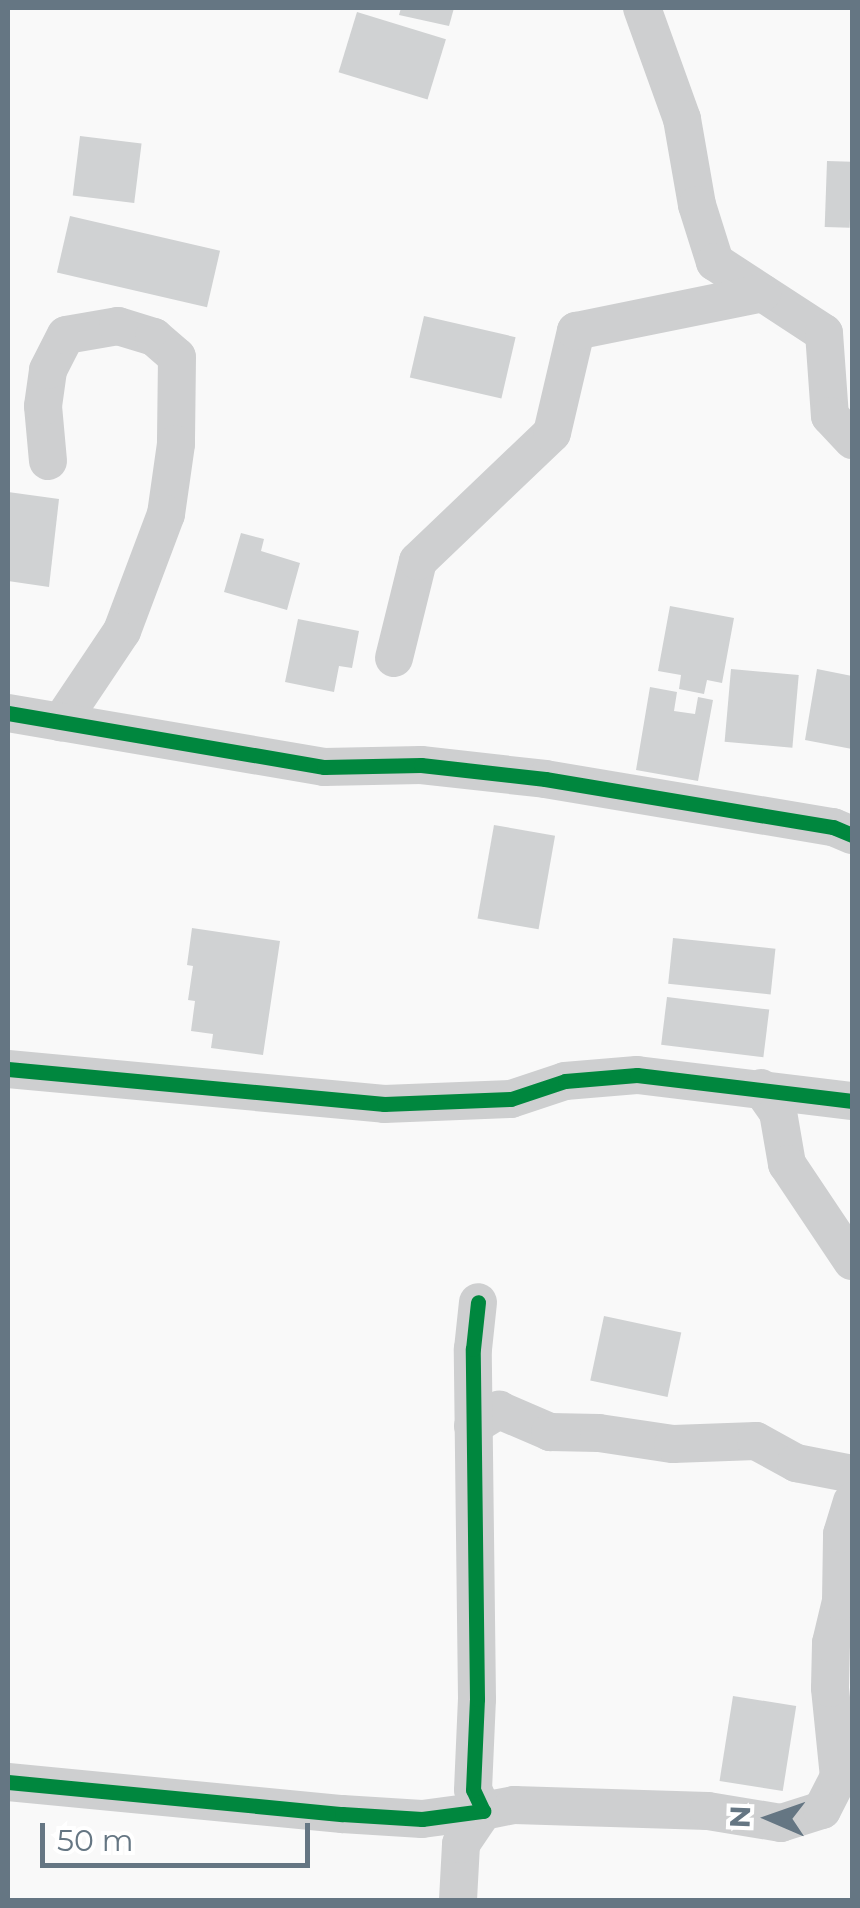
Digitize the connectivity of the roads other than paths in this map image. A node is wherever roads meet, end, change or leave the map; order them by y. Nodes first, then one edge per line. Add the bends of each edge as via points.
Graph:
1 (642, 8) edge
2 (762, 293) junction
3 (852, 440) edge
4 (48, 461) dead end
5 (394, 658) dead end
6 (8, 714) edge
7 (61, 722) junction
8 (852, 835) edge
9 (8, 1069) edge
10 (761, 1088) junction
11 (852, 1101) edge
12 (852, 1261) edge
13 (478, 1302) dead end
14 (474, 1426) junction
15 (852, 1474) edge
16 (852, 1502) edge
17 (8, 1782) edge
18 (484, 1812) junction
19 (458, 1900) edge

1 - 2 street via 682,119 714,262
2 - 3 street via 824,333 830,416
2 - 5 street via 576,331 552,433 418,561
4 - 7 street via 48,370 66,335 118,326 154,337 177,356 176,444 166,514 122,631
6 - 7 street
7 - 8 street via 324,767 421,764 545,779
9 - 10 street via 384,1104 511,1099 565,1082 637,1075
10 - 11 street
10 - 12 street via 778,1112 787,1164
13 - 14 street
14 - 15 street via 499,1410 550,1432 673,1444 756,1441 796,1464
14 - 18 street via 473,1790
16 - 18 street via 842,1534 841,1601 831,1643 839,1777 822,1810 780,1823 708,1811 514,1805
17 - 18 street via 358,1815 422,1819
18 - 19 street via 461,1844

